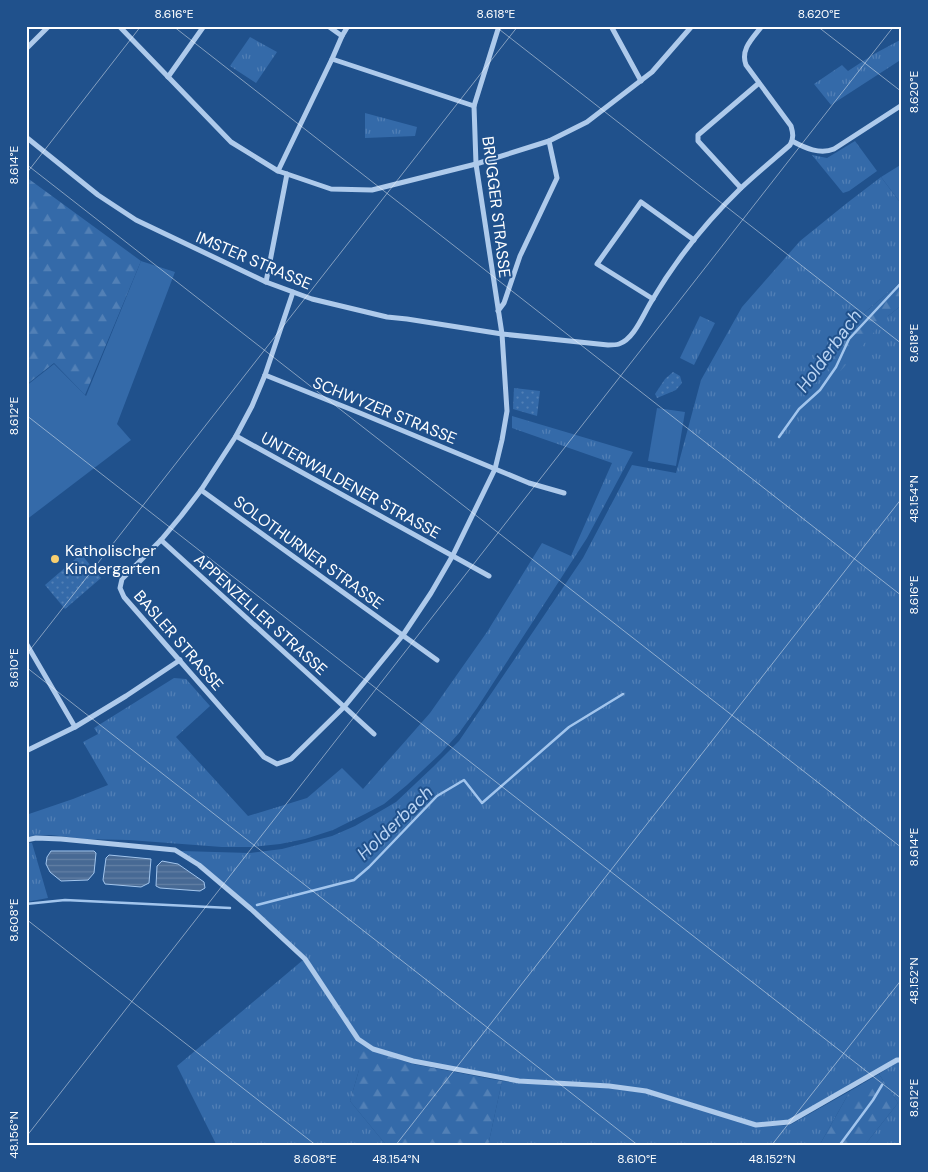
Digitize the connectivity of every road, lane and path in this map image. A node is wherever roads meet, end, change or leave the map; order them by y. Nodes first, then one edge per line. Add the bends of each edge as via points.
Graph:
1 (49, 26) edge
2 (119, 26) edge
3 (204, 26) edge
4 (328, 26) edge
5 (348, 26) edge
6 (500, 26) edge
7 (611, 26) edge
8 (692, 26) edge
9 (762, 26) edge
10 (783, 26) edge
11 (787, 26) edge
12 (342, 36) junction
13 (26, 49) edge
14 (332, 59) junction
15 (168, 77) junction
16 (641, 81) junction
17 (759, 83) junction
18 (474, 106) junction
19 (902, 106) edge
20 (26, 137) edge
21 (549, 140) junction
22 (792, 141) junction
23 (476, 164) junction
24 (278, 171) junction
25 (287, 174) junction
26 (741, 188) junction
27 (694, 240) junction
28 (266, 282) junction
29 (293, 292) junction
30 (653, 299) junction
31 (498, 311) junction
32 (502, 334) junction
33 (265, 375) junction
34 (236, 436) junction
35 (495, 469) junction
36 (201, 490) junction
37 (564, 493) dead end
38 (161, 540) junction
39 (453, 555) junction
40 (489, 576) dead end
41 (403, 635) junction
42 (26, 643) edge
43 (180, 660) junction
44 (437, 660) dead end
45 (344, 707) junction
46 (75, 727) junction
47 (374, 734) dead end
48 (26, 751) edge
49 (26, 840) edge
50 (902, 1060) edge

1 - 13 street
2 - 15 street
3 - 15 street
4 - 12 street
5 - 12 street
6 - 18 street, BRUGGER STRASSE
7 - 16 street
8 - 16 street
9 - 17 street via 746,47 743,59
10 - 11 street
12 - 14 street
14 - 18 street
14 - 24 street
15 - 24 street via 231,142
16 - 21 street via 586,122
17 - 22 street via 791,126
17 - 26 street via 698,135 698,141
18 - 23 street, BRUGGER STRASSE
19 - 22 street via 828,152
20 - 28 street, IMSTER STRASSE via 98,195 136,220
21 - 23 street
21 - 31 street, BRUGGER STRASSE via 557,178 520,256 504,304
22 - 26 street, IMSTER STRASSE
23 - 25 street via 372,190 331,189
23 - 31 street, BRUGGER STRASSE
24 - 25 street
25 - 28 street
26 - 27 street, IMSTER STRASSE
27 - 30 street, IMSTER STRASSE
27 - 30 street via 641,202 597,264
28 - 29 street, IMSTER STRASSE
29 - 32 street, IMSTER STRASSE via 387,317
29 - 33 street, BASLER STRASSE
30 - 32 street, IMSTER STRASSE via 632,335 618,344
31 - 32 street, BRUGGER STRASSE
32 - 35 street, BASLER STRASSE via 507,411
33 - 34 street, BASLER STRASSE
33 - 35 street, SCHWYZER STRASSE
34 - 36 street, BASLER STRASSE
34 - 39 street, UNTERWALDENER STRASSE
35 - 37 street
35 - 39 street, BASLER STRASSE
36 - 38 street, BASLER STRASSE
36 - 41 street, SOLOTHURNER STRASSE
38 - 43 street, BASLER STRASSE via 122,579 120,588 124,597
38 - 45 street, APPENZELLER STRASSE
39 - 40 street
39 - 41 street, BASLER STRASSE
41 - 44 street
41 - 45 street, BASLER STRASSE
42 - 46 street
43 - 45 street, BASLER STRASSE via 264,757 277,764 291,759
43 - 46 street
45 - 47 street
46 - 48 street
49 - 50 street via 61,839 175,850 199,864 305,959 358,1039 373,1049 413,1062 519,1081 646,1091 756,1125 789,1122

